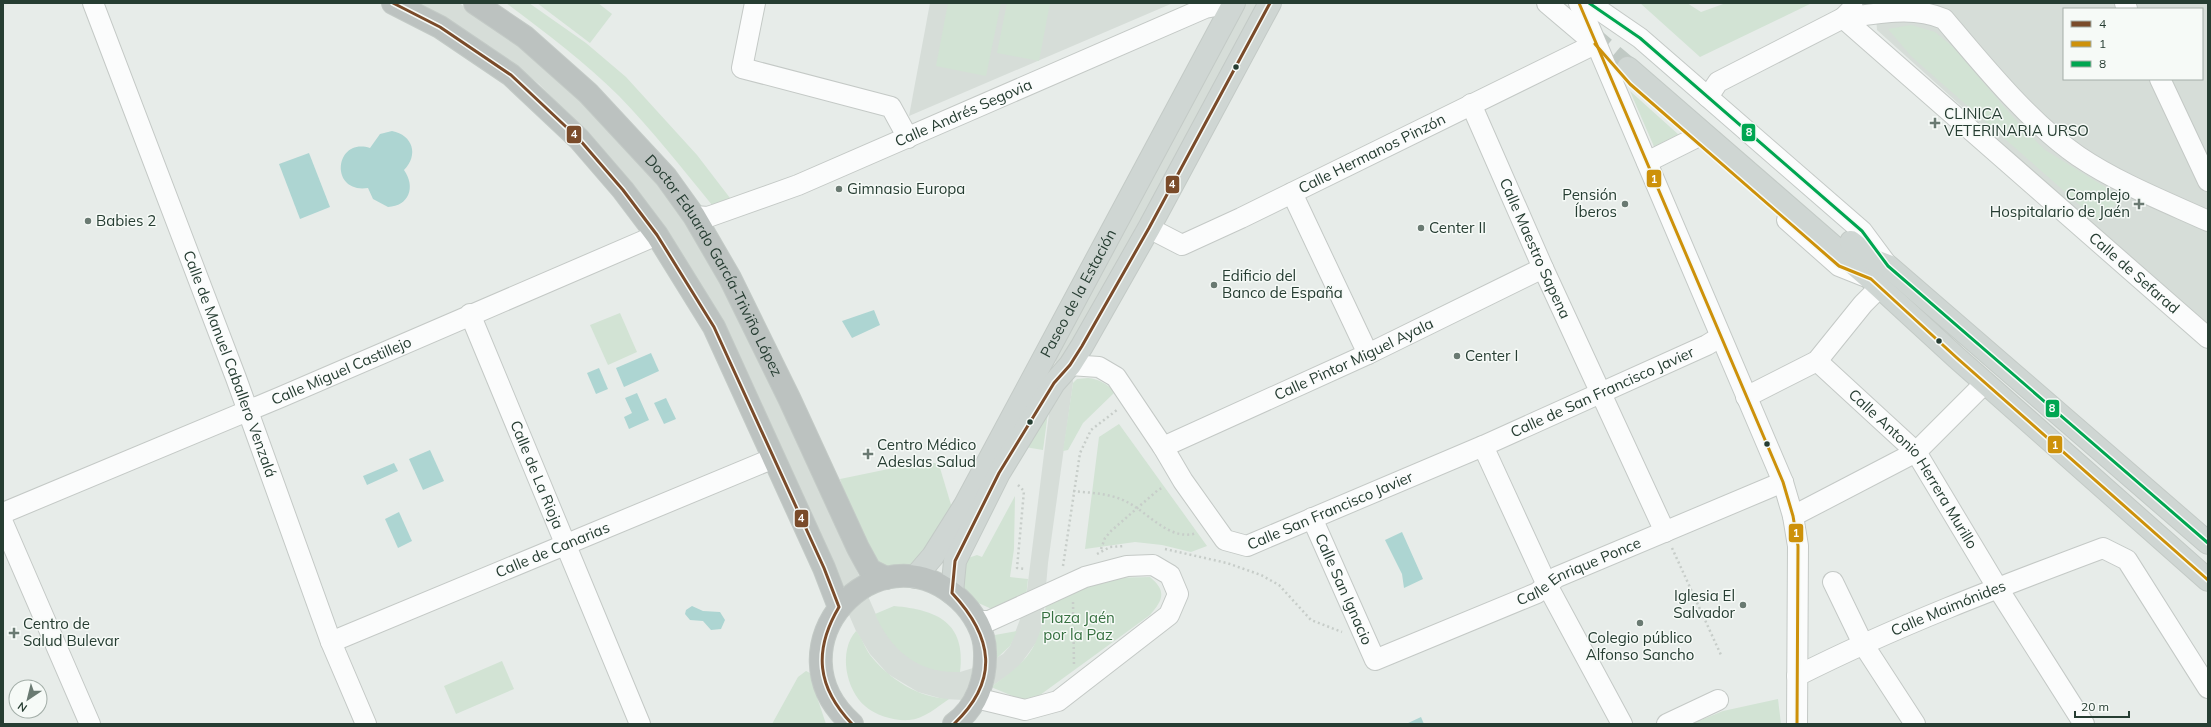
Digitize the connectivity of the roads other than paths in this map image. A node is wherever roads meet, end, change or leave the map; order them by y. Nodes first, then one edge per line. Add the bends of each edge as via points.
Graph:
1 (93, 3) edge
2 (393, 3) edge
3 (475, 3) edge
4 (754, 3) edge
5 (1231, 3) edge
6 (1234, 3) edge
7 (1270, 3) edge
8 (1547, 3) edge
9 (1579, 3) edge
10 (1589, 3) edge
11 (1859, 3) edge
12 (1841, 10) edge
13 (1595, 44) junction
14 (1631, 64) tunnel mouth
15 (2160, 80) edge
16 (1708, 97) junction
17 (1471, 104) junction
18 (908, 138) junction
19 (1693, 139) junction
20 (1647, 162) junction
21 (2208, 181) edge
22 (1292, 193) junction
23 (694, 216) junction
24 (2204, 217) edge
25 (1149, 228) junction
26 (657, 235) junction
27 (1543, 268) junction
28 (1880, 277) junction
29 (470, 314) junction
30 (1720, 337) junction
31 (2208, 338) edge
32 (1368, 354) junction
33 (1817, 361) junction
34 (1070, 365) junction
35 (1985, 383) junction
36 (1601, 392) junction
37 (1746, 397) junction
38 (248, 410) junction
39 (1483, 446) junction
40 (1163, 447) junction
41 (1916, 452) junction
42 (774, 458) junction
43 (1783, 482) junction
44 (3, 513) edge
45 (1793, 516) junction
46 (1312, 518) junction
47 (3, 523) edge
48 (1665, 532) junction
49 (2208, 543) edge
50 (566, 545) junction
51 (915, 577) junction
52 (886, 578) junction
53 (2208, 580) edge
54 (1833, 582) dead end
55 (1546, 585) junction
56 (1997, 587) junction
57 (952, 593) junction
58 (839, 607) junction
59 (976, 621) junction
60 (331, 642) junction
61 (1863, 644) junction
62 (1374, 660) joint
63 (1798, 676) junction
64 (2208, 688) edge
65 (976, 698) junction
66 (1718, 700) dead end
67 (847, 722) edge
68 (90, 724) edge
69 (366, 724) edge
70 (640, 724) edge
71 (954, 724) edge
72 (1622, 724) edge
73 (1667, 724) edge
74 (1798, 724) edge
75 (1915, 724) edge
76 (2084, 724) edge

1 - 38 street, Calle de Manuel Caballero Venzalá
2 - 26 highway, Doctor Eduardo García-Triviño López via 440,27 511,75 579,139
3 - 23 highway, Doctor Eduardo García-Triviño López via 525,37 588,93 666,177
4 - 18 street via 742,68 891,107
5 - 18 street, Calle Andrés Segovia via 1205,8
6 - 51 main road, Paseo de la Estación via 965,504 934,556
7 - 25 main road, Paseo de la Estación
8 - 13 street
9 - 13 street
10 - 16 street via 1640,38
11 - 12 street
12 - 16 street via 1718,82
12 - 24 street via 1904,10 1931,13 1944,19 2039,125 2078,156 2121,181
12 - 31 street, Calle de Sefarad
13 - 17 street, Calle Hermanos Pinzón
13 - 19 street via 1630,84
13 - 20 street
14 - 28 main road
15 - 21 street
16 - 28 street via 1862,231
17 - 22 street, Calle Hermanos Pinzón
17 - 27 street, Calle Maestro Sapena
18 - 23 street, Calle Andrés Segovia via 798,185 746,204 708,217
19 - 20 street
19 - 28 street via 1839,266
20 - 30 street
22 - 25 street, Calle Hermanos Pinzón via 1182,245
22 - 32 street
23 - 52 highway, Doctor Eduardo García-Triviño López via 730,278 858,548 870,570
25 - 34 main road, Paseo de la Estación
26 - 29 street, Calle Miguel Castillejo
26 - 42 highway, Doctor Eduardo García-Triviño López via 714,327
27 - 32 street, Calle Pintor Miguel Ayala
27 - 36 street, Calle Maestro Sapena
28 - 33 street via 1863,304
28 - 35 main road
28 - 49 main road
29 - 38 street, Calle Miguel Castillejo
29 - 50 street, Calle de La Rioja
30 - 36 street, Calle de San Francisco Javier
30 - 37 street
32 - 40 street, Calle Pintor Miguel Ayala
33 - 37 street
33 - 41 street, Calle Antonio Herrera Murillo
34 - 40 street, Calle San Francisco Javier via 1099,367 1116,377
34 - 57 main road, Paseo de la Estación via 1054,383 995,482 955,561
35 - 41 street
35 - 53 main road
36 - 39 street, Calle de San Francisco Javier
36 - 48 street, Calle Maestro Sapena
37 - 43 street
38 - 44 street, Calle Miguel Castillejo
38 - 60 street, Calle de Manuel Caballero Venzalá
39 - 46 street, Calle San Francisco Javier
39 - 55 street
40 - 46 street, Calle San Francisco Javier via 1183,481 1225,540 1247,546
41 - 45 street
41 - 56 street, Calle Antonio Herrera Murillo
42 - 50 street, Calle de Canarias
42 - 58 highway, Doctor Eduardo García-Triviño López
43 - 45 street
43 - 48 street, Calle Enrique Ponce
45 - 63 street via 1798,546
46 - 62 street, Calle San Ignacio
47 - 68 street
48 - 55 street, Calle Enrique Ponce via 1557,577
50 - 60 street, Calle de Canarias
50 - 70 street, Calle de La Rioja
51 - 52 highway
51 - 57 highway via 934,583
52 - 58 highway via 863,587
54 - 61 street
55 - 62 street, Calle Enrique Ponce via 1537,593
55 - 72 street
56 - 61 street, Calle Maimónides
56 - 64 street, Calle Maimónides via 2103,548 2127,560
56 - 76 street, Calle Antonio Herrera Murillo
57 - 59 highway via 966,606
58 - 67 highway via 825,633 821,671 829,696
59 - 65 highway via 982,635 986,664 984,678
59 - 65 street via 989,621 1085,577 1127,566 1153,565 1170,575 1178,594 1169,615 1058,701 1025,710
60 - 69 street, Calle de Manuel Caballero Venzalá
61 - 63 street, Calle Maimónides
61 - 75 street
63 - 74 street
65 - 71 highway via 969,710
66 - 73 street

